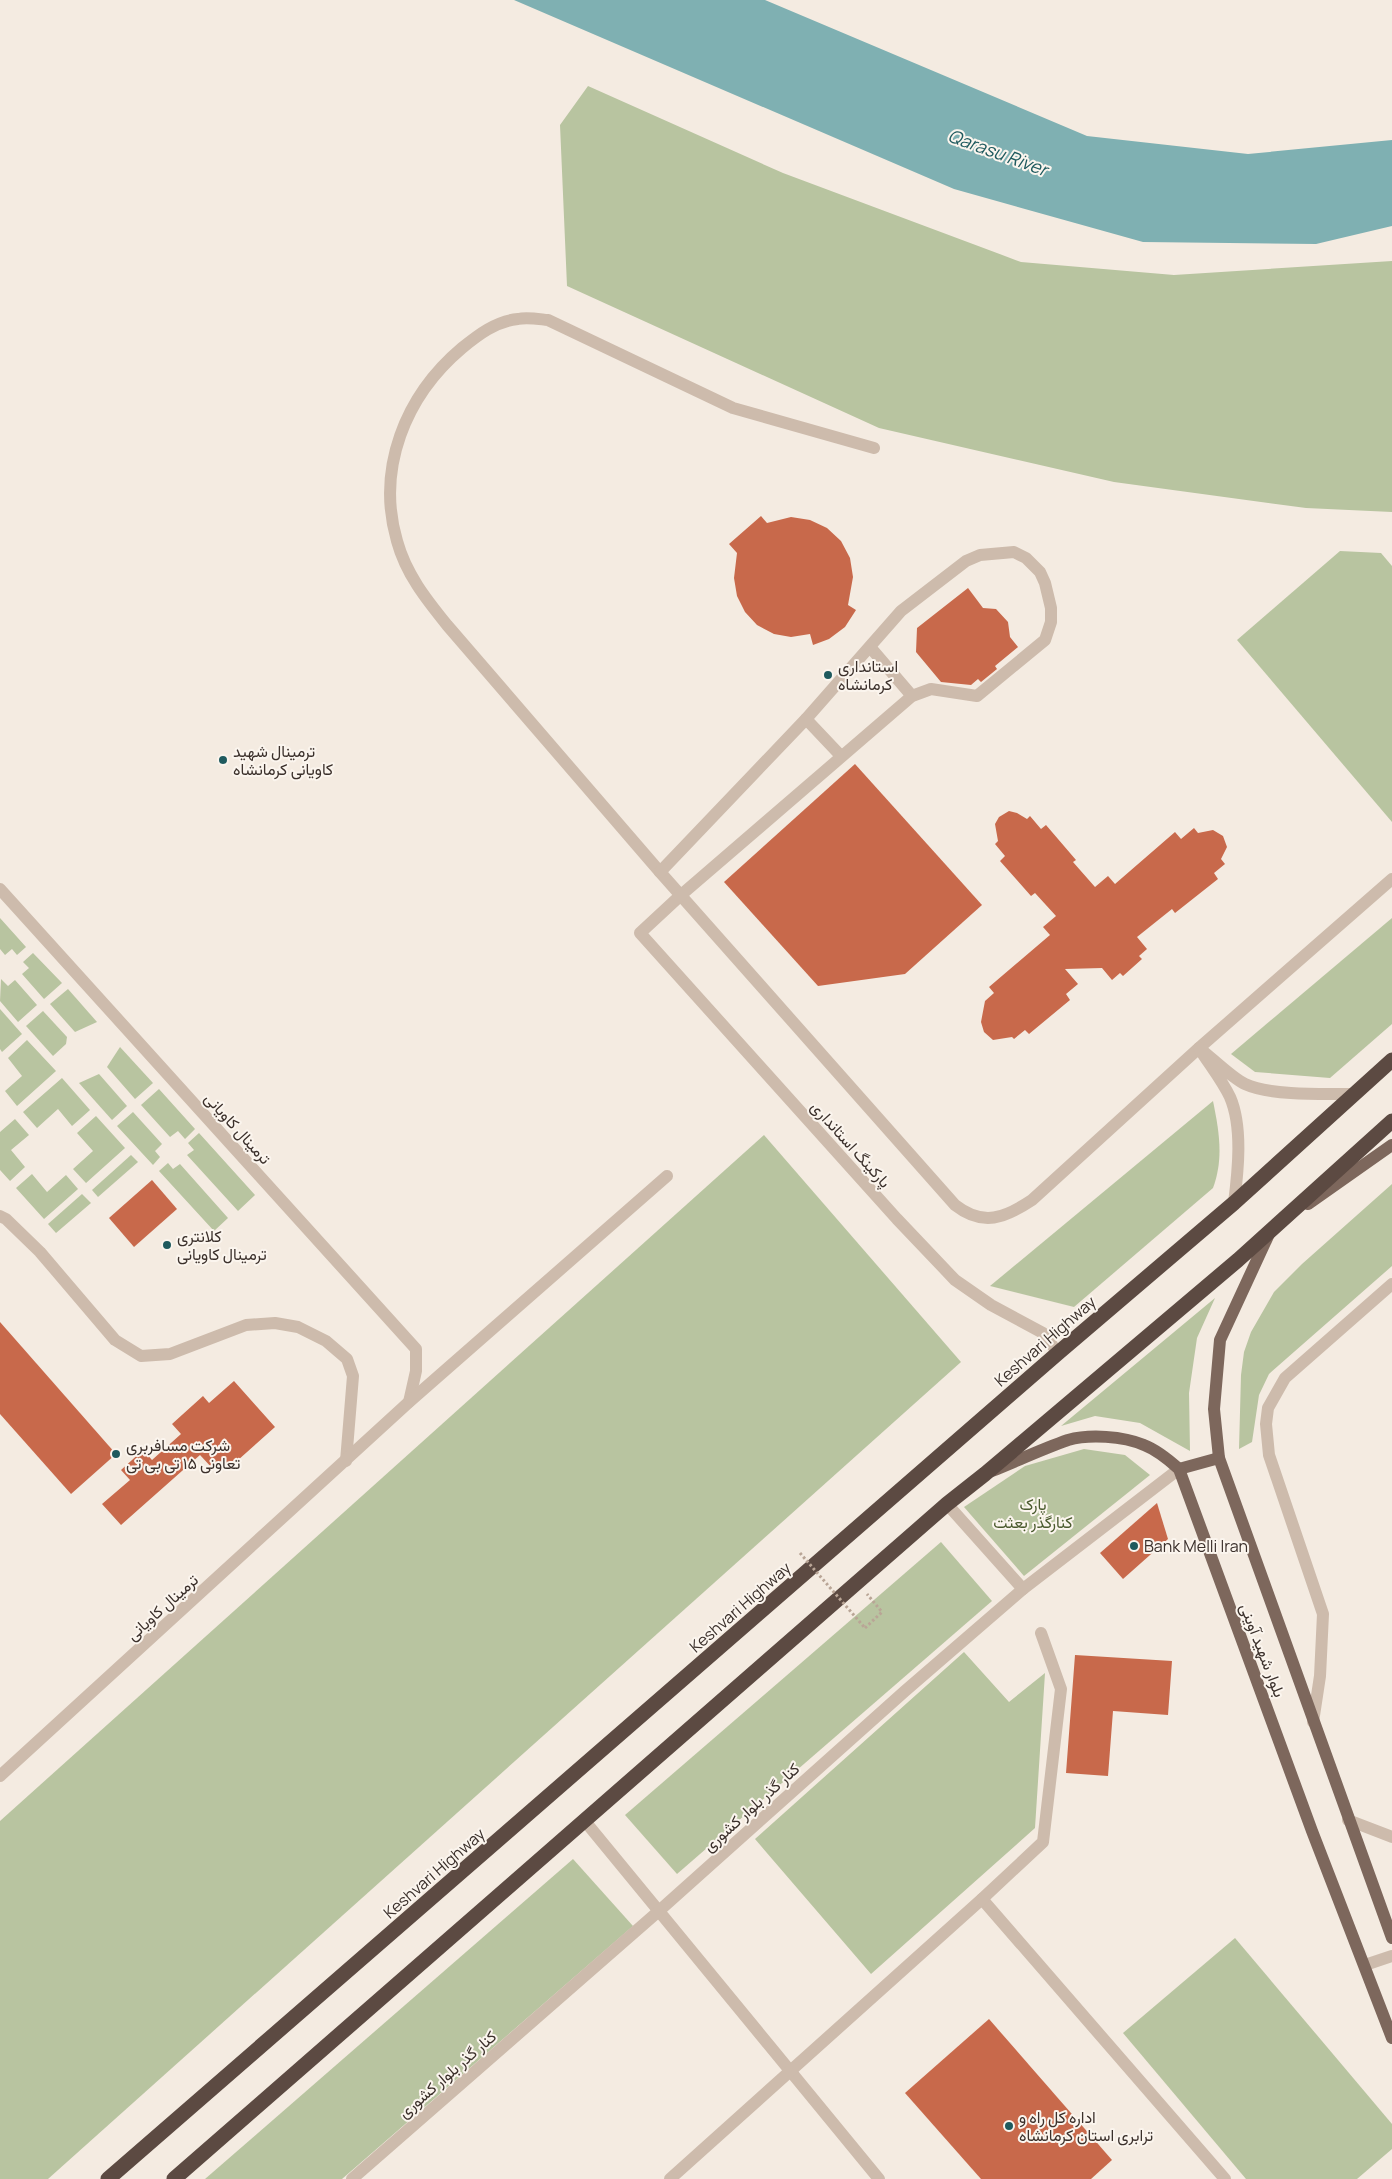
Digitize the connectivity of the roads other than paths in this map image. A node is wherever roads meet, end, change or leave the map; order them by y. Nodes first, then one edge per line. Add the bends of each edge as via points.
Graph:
1 (874, 448) dead end
2 (870, 647) junction
3 (912, 696) junction
4 (806, 719) junction
5 (841, 756) junction
6 (660, 872) junction
7 (1392, 879) edge
8 (0, 889) edge
9 (680, 895) junction
10 (1199, 1048) junction
11 (1392, 1060) edge
12 (1353, 1094) junction
13 (1392, 1122) edge
14 (1392, 1128) edge
15 (1392, 1145) edge
16 (1334, 1174) junction
17 (667, 1176) dead end
18 (1234, 1203) junction
19 (0, 1216) edge
20 (1270, 1231) junction
21 (1392, 1284) edge
22 (1058, 1353) junction
23 (409, 1402) junction
24 (1219, 1458) junction
25 (346, 1461) junction
26 (1179, 1469) junction
27 (985, 1474) junction
28 (947, 1504) junction
29 (1023, 1590) junction
30 (1041, 1632) dead end
31 (1313, 1722) junction
32 (0, 1776) edge
33 (584, 1820) junction
34 (1348, 1820) junction
35 (1392, 1837) edge
36 (982, 1899) junction
37 (660, 1910) junction
38 (1392, 1938) edge
39 (1392, 1956) edge
40 (1364, 1965) junction
41 (1392, 2038) edge
42 (791, 2071) junction
43 (108, 2179) edge
44 (174, 2179) edge
45 (352, 2179) edge
46 (670, 2179) edge
47 (879, 2179) edge
48 (1225, 2179) edge

1 - 6 street via 733,408 548,320 517,319 483,330 425,385 409,414 395,452 390,478 391,513 397,542 413,581 447,625
2 - 3 street
2 - 3 street via 901,611 966,561 980,555 1014,552 1026,558 1040,572 1052,608 1045,640 977,696 931,689
2 - 4 street
3 - 5 street
4 - 5 street
4 - 6 street
5 - 9 street
6 - 9 street
7 - 10 street
8 - 23 street, ترمینال کاویانی via 416,1349 416,1371
9 - 10 street via 955,1205 976,1217 1002,1216 1032,1200
9 - 22 street, پارکینگ استانداری via 640,933 955,1280 990,1305 1043,1333
10 - 12 street via 1244,1084 1310,1095
10 - 18 street via 1230,1097 1234,1110 1240,1164
11 - 12 highway, Keshvari Highway
12 - 18 highway, Keshvari Highway
13 - 16 highway
14 - 16 main road
15 - 20 main road
16 - 20 highway
17 - 23 street, ترمینال کاویانی
18 - 22 highway, Keshvari Highway
19 - 25 street via 40,1252 115,1340 141,1356 170,1354 246,1325 275,1323 298,1327 326,1341 347,1359 353,1376
20 - 24 main road, بلوار شهید آوینی via 1220,1340 1214,1409
20 - 27 highway
21 - 31 street via 1286,1378 1268,1408 1269,1455 1323,1614 1320,1676
22 - 43 highway, Keshvari Highway
23 - 25 street, ترمینال کاویانی
24 - 26 main road
24 - 31 main road, بلوار شهید آوینی
25 - 32 street, ترمینال کاویانی
26 - 27 main road via 1144,1445 1093,1437 1069,1440
26 - 29 street, کنار گذر بلوار کشوری
26 - 40 main road, بلوار شهید آوینی
27 - 28 highway
28 - 29 street
28 - 33 highway
29 - 37 street, کنار گذر بلوار کشوری
30 - 36 street via 1061,1689 1043,1842
31 - 34 main road, بلوار شهید آوینی
33 - 37 street
33 - 44 highway
34 - 35 street
34 - 38 main road, بلوار شهید آوینی
36 - 42 street
36 - 48 street
37 - 42 street
37 - 45 street, کنار گذر بلوار کشوری
39 - 40 street
40 - 41 main road, بلوار شهید آوینی
42 - 46 street
42 - 47 street

